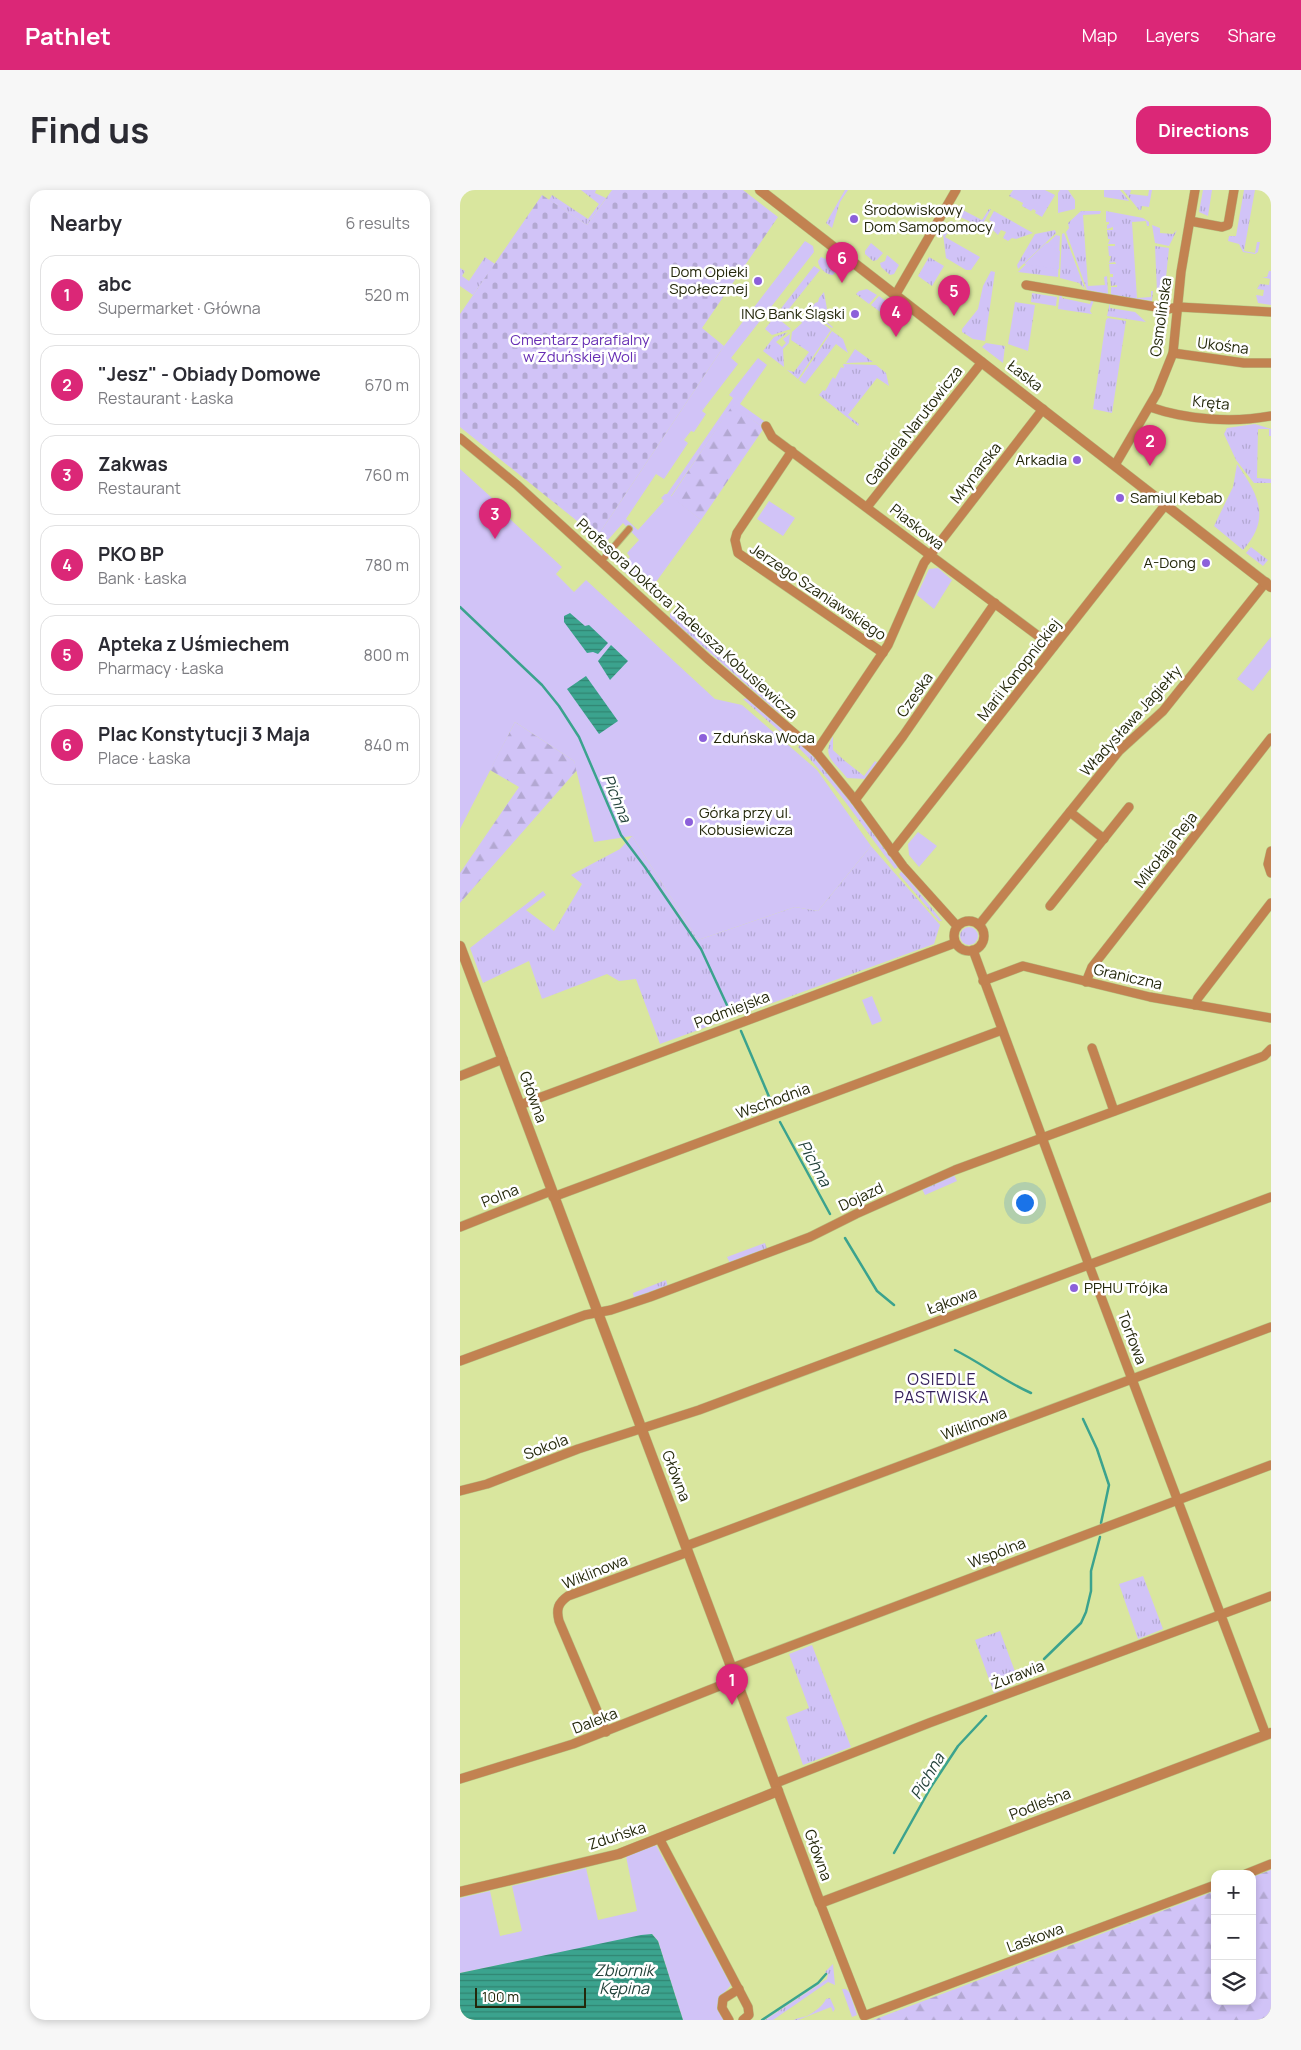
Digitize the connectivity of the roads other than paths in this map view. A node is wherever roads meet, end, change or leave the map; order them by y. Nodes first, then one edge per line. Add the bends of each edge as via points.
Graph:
1 (760, 190) edge
2 (956, 190) edge
3 (1195, 190) edge
4 (1234, 190) edge
5 (1190, 221) junction
6 (1026, 285) dead end
7 (896, 294) junction
8 (1179, 307) junction
9 (1271, 312) edge
10 (1173, 353) junction
11 (982, 362) junction
12 (1271, 363) edge
13 (1150, 407) junction
14 (1043, 409) junction
15 (1271, 416) edge
16 (766, 426) dead end
17 (460, 438) edge
18 (792, 451) junction
19 (1116, 465) junction
20 (1166, 504) junction
21 (868, 506) junction
22 (629, 529) dead end
23 (930, 555) junction
24 (605, 557) dead end
25 (1268, 585) edge
26 (995, 603) junction
27 (1054, 647) junction
28 (883, 653) junction
29 (1271, 738) edge
30 (816, 752) junction
31 (855, 800) junction
32 (1129, 807) dead end
33 (1070, 812) junction
34 (1104, 839) junction
35 (1271, 851) edge
36 (892, 852) junction
37 (1271, 873) edge
38 (1271, 903) edge
39 (1050, 906) dead end
40 (979, 925) junction
41 (957, 926) junction
42 (956, 943) junction
43 (460, 946) edge
44 (973, 950) junction
45 (983, 981) junction
46 (1086, 982) junction
47 (1195, 1005) junction
48 (1271, 1018) edge
49 (1002, 1030) junction
50 (1092, 1048) dead end
51 (1271, 1049) edge
52 (503, 1059) junction
53 (460, 1076) edge
54 (520, 1105) junction
55 (1114, 1111) junction
56 (1042, 1138) junction
57 (552, 1194) junction
58 (1271, 1197) edge
59 (460, 1227) edge
60 (1089, 1265) junction
61 (598, 1312) junction
62 (1271, 1327) edge
63 (460, 1361) edge
64 (1132, 1378) junction
65 (642, 1429) junction
66 (1271, 1465) edge
67 (463, 1490) edge
68 (1178, 1500) junction
69 (687, 1549) junction
70 (1271, 1596) edge
71 (1221, 1614) junction
72 (732, 1668) junction
73 (737, 1679) junction
74 (606, 1732) junction
75 (1268, 1734) edge
76 (460, 1779) edge
77 (777, 1787) junction
78 (658, 1838) junction
79 (1271, 1864) edge
80 (1256, 1870) edge
81 (1211, 1886) edge
82 (460, 1892) edge
83 (820, 1903) junction
84 (739, 1989) junction
85 (864, 2016) joint
86 (729, 2020) edge
87 (743, 2020) edge

1 - 7 street, Łaska
2 - 7 street
3 - 5 street, Osmolińska
4 - 5 street via 1228,224 1222,227
5 - 8 street, Osmolińska
6 - 8 street via 1168,309
7 - 11 street, Łaska
8 - 9 street
8 - 10 street, Osmolińska
10 - 12 street, Ukośna via 1244,364
10 - 13 street, Osmolińska
11 - 14 street, Łaska
11 - 21 street, Gabriela Narutowicza
13 - 15 street, Kręta via 1160,411 1239,420
13 - 19 street, Osmolińska
14 - 19 street, Łaska
14 - 23 street, Młynarska
16 - 18 street, Piaskowa via 772,437
17 - 30 street, Profesora Doktora Tadeusza Kobusiewicza
18 - 21 street, Piaskowa
18 - 28 street, Jerzego Szaniawskiego via 737,533 738,553
19 - 20 street, Łaska
20 - 25 street, Łaska
20 - 27 street, Marii Konopnickiej
21 - 23 street, Piaskowa
22 - 24 street
23 - 26 street, Piaskowa
23 - 28 street, Młynarska
25 - 33 street, Władysława Jagiełły via 1163,711 1119,751
26 - 27 street, Piaskowa
26 - 31 street, Czeska
27 - 36 street, Marii Konopnickiej
28 - 30 street, Młynarska
29 - 46 street, Mikołaja Reja via 1092,967
30 - 31 street, Profesora Doktora Tadeusza Kobusiewicza
31 - 36 street, Profesora Doktora Tadeusza Kobusiewicza
32 - 34 street
33 - 34 street
33 - 40 street, Władysława Jagiełły
34 - 39 street
35 - 37 street via 1268,864
36 - 41 street, Profesora Doktora Tadeusza Kobusiewicza
38 - 47 street
40 - 41 street via 966,921
40 - 44 street via 984,933 983,942
41 - 42 street via 954,934
42 - 44 street via 963,950
42 - 54 street, Podmiejska
43 - 52 street, Główna
44 - 45 street, Torfowa
45 - 46 street, Graniczna via 1023,966
45 - 49 street, Torfowa
46 - 47 street, Graniczna
47 - 48 street, Graniczna
49 - 56 street, Torfowa
49 - 57 street, Wschodnia
50 - 55 street
51 - 55 street, Dojazd via 1264,1056
52 - 53 street
52 - 54 street, Główna
54 - 57 street, Główna
55 - 56 street, Dojazd
56 - 60 street, Torfowa
56 - 61 street, Dojazd via 955,1170 810,1237 650,1297
57 - 59 street, Polna
57 - 61 street, Główna
58 - 60 street, Łąkowa
60 - 64 street, Torfowa
60 - 65 street, Łąkowa
61 - 63 street, Dojazd
61 - 65 street, Główna
62 - 64 street, Wiklinowa
64 - 68 street, Torfowa
64 - 69 street, Wiklinowa
65 - 67 street, Sokola
65 - 69 street, Główna
66 - 68 street, Wspólna
68 - 71 street, Torfowa
68 - 72 street, Wspólna
69 - 72 street, Główna
69 - 74 street, Wiklinowa via 568,1596 557,1607 559,1621
70 - 71 street, Żurawia
71 - 75 street, Torfowa
71 - 77 street, Żurawia
72 - 73 street, Główna
73 - 74 street, Daleka
73 - 77 street, Główna
74 - 76 street, Daleka
75 - 83 street, Podleśna
77 - 78 street, Zduńska
77 - 83 street, Główna
78 - 82 street, Zduńska via 619,1854
78 - 84 street
79 - 80 street
81 - 85 street, Laskowa
83 - 85 street, Główna
84 - 86 street via 723,1999 722,2008
84 - 87 street via 750,2011

